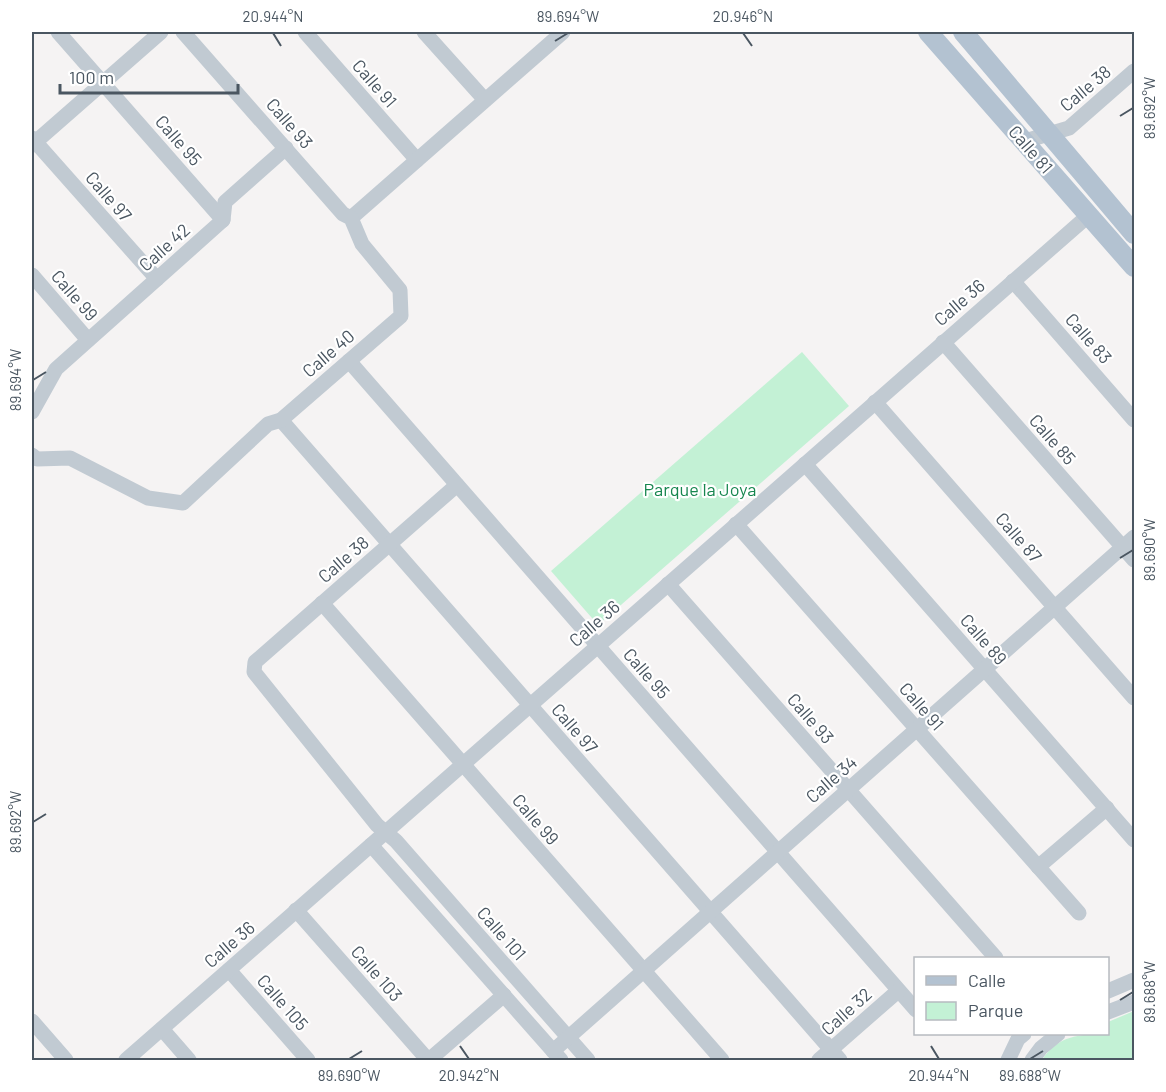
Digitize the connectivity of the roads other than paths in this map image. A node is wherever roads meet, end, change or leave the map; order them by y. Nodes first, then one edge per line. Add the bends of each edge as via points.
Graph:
1 (58, 32) edge
2 (161, 32) edge
3 (183, 32) edge
4 (305, 32) edge
5 (424, 32) edge
6 (928, 32) edge
7 (555, 34) edge
8 (965, 34) edge
9 (947, 54) junction
10 (1134, 71) edge
11 (103, 82) junction
12 (485, 100) junction
13 (1050, 134) junction
14 (1024, 141) junction
15 (33, 142) edge
16 (286, 148) junction
17 (417, 160) junction
18 (1089, 215) junction
19 (347, 216) junction
20 (224, 220) junction
21 (1134, 234) edge
22 (1134, 267) edge
23 (32, 275) edge
24 (157, 279) junction
25 (1013, 281) junction
26 (401, 316) joint
27 (88, 340) junction
28 (943, 342) junction
29 (349, 361) junction
30 (875, 402) junction
31 (32, 412) edge
32 (281, 420) junction
33 (1134, 420) edge
34 (32, 455) edge
35 (805, 464) junction
36 (457, 484) junction
37 (736, 524) junction
38 (1129, 542) edge
39 (388, 545) junction
40 (1134, 560) edge
41 (668, 584) junction
42 (322, 603) junction
43 (1055, 607) junction
44 (597, 646) junction
45 (255, 662) joint
46 (985, 669) junction
47 (1134, 698) edge
48 (529, 706) junction
49 (917, 729) junction
50 (463, 764) junction
51 (848, 790) junction
52 (1107, 808) junction
53 (385, 832) junction
54 (1134, 840) edge
55 (371, 845) junction
56 (777, 852) junction
57 (1038, 867) junction
58 (297, 910) junction
59 (710, 912) junction
60 (1079, 913) dead end
61 (995, 957) edge
62 (229, 970) junction
63 (643, 971) junction
64 (1134, 980) edge
65 (1109, 990) edge
66 (898, 991) junction
67 (504, 995) junction
68 (1134, 1002) edge
69 (914, 1009) edge
70 (1109, 1011) edge
71 (32, 1022) edge
72 (162, 1029) junction
73 (1020, 1035) edge
74 (1057, 1035) edge
75 (567, 1037) junction
76 (557, 1056) edge
77 (830, 1057) edge
78 (66, 1060) edge
79 (126, 1060) edge
80 (189, 1060) edge
81 (308, 1060) edge
82 (428, 1060) edge
83 (588, 1060) edge
84 (722, 1060) edge
85 (1008, 1060) edge
86 (1032, 1060) edge

1 - 11 street, Calle 95
2 - 11 street
3 - 16 street, Calle 93
4 - 17 street, Calle 91
5 - 12 street
6 - 9 main road, Calle 81
7 - 12 street
8 - 9 main road
8 - 13 main road, Calle 81
9 - 14 main road, Calle 81
10 - 13 street, Calle 38 via 1069,128
11 - 15 street
11 - 20 street, Calle 95
12 - 17 street
13 - 14 street, Calle 38
13 - 21 main road, Calle 81
14 - 18 main road, Calle 81
15 - 24 street, Calle 97
16 - 19 street, Calle 93
16 - 20 street, Calle 42 via 225,202
17 - 19 street
18 - 22 main road, Calle 81
18 - 25 street, Calle 36
19 - 26 street, Calle 93 via 362,244 400,290
20 - 24 street, Calle 42
23 - 27 street, Calle 99
24 - 27 street, Calle 42
25 - 28 street, Calle 36
25 - 33 street, Calle 83
26 - 29 street, Calle 40
27 - 31 street, Calle 42 via 56,369
28 - 30 street, Calle 36
28 - 38 street, Calle 85
29 - 32 street, Calle 40
29 - 36 street, Calle 95
30 - 35 street, Calle 36
30 - 43 street, Calle 87
32 - 34 street, Calle 40 via 268,424 183,502 148,498 70,458 37,459
32 - 39 street, Calle 97
35 - 37 street, Calle 36
35 - 46 street, Calle 89
36 - 39 street, Calle 38
36 - 44 street, Calle 95
37 - 41 street, Calle 36
37 - 49 street, Calle 91
38 - 40 street, Calle 85
38 - 43 street, Calle 34
39 - 42 street, Calle 38
39 - 48 street, Calle 97
41 - 44 street, Calle 36
41 - 51 street, Calle 93
42 - 45 street, Calle 38
42 - 50 street, Calle 99
43 - 46 street, Calle 34
43 - 47 street, Calle 87
44 - 48 street, Calle 36
44 - 56 street, Calle 95
45 - 53 street, Calle 101 via 254,672
46 - 49 street, Calle 34
46 - 52 street, Calle 89
48 - 50 street, Calle 36
48 - 59 street, Calle 97
49 - 51 street, Calle 34
49 - 57 street, Calle 91
50 - 53 street, Calle 36
50 - 63 street, Calle 99
51 - 56 street, Calle 34
51 - 61 street, Calle 93
52 - 54 street, Calle 89
52 - 57 street
53 - 55 street, Calle 36
53 - 75 street, Calle 101
55 - 58 street, Calle 36
55 - 67 street
56 - 59 street, Calle 34
56 - 66 street, Calle 95
57 - 60 street, Calle 91
58 - 62 street, Calle 36
58 - 82 street, Calle 103
59 - 63 street, Calle 34
59 - 77 street, Calle 97
62 - 72 street, Calle 36
62 - 81 street, Calle 105
63 - 75 street, Calle 34
63 - 84 street, Calle 99
64 - 65 street
66 - 69 street, Calle 95
66 - 77 street, Calle 32
67 - 76 street
67 - 82 street
68 - 70 street
71 - 78 street
72 - 79 street, Calle 36
72 - 80 street
73 - 85 street
74 - 86 street
75 - 76 street, Calle 34
75 - 83 street, Calle 101

